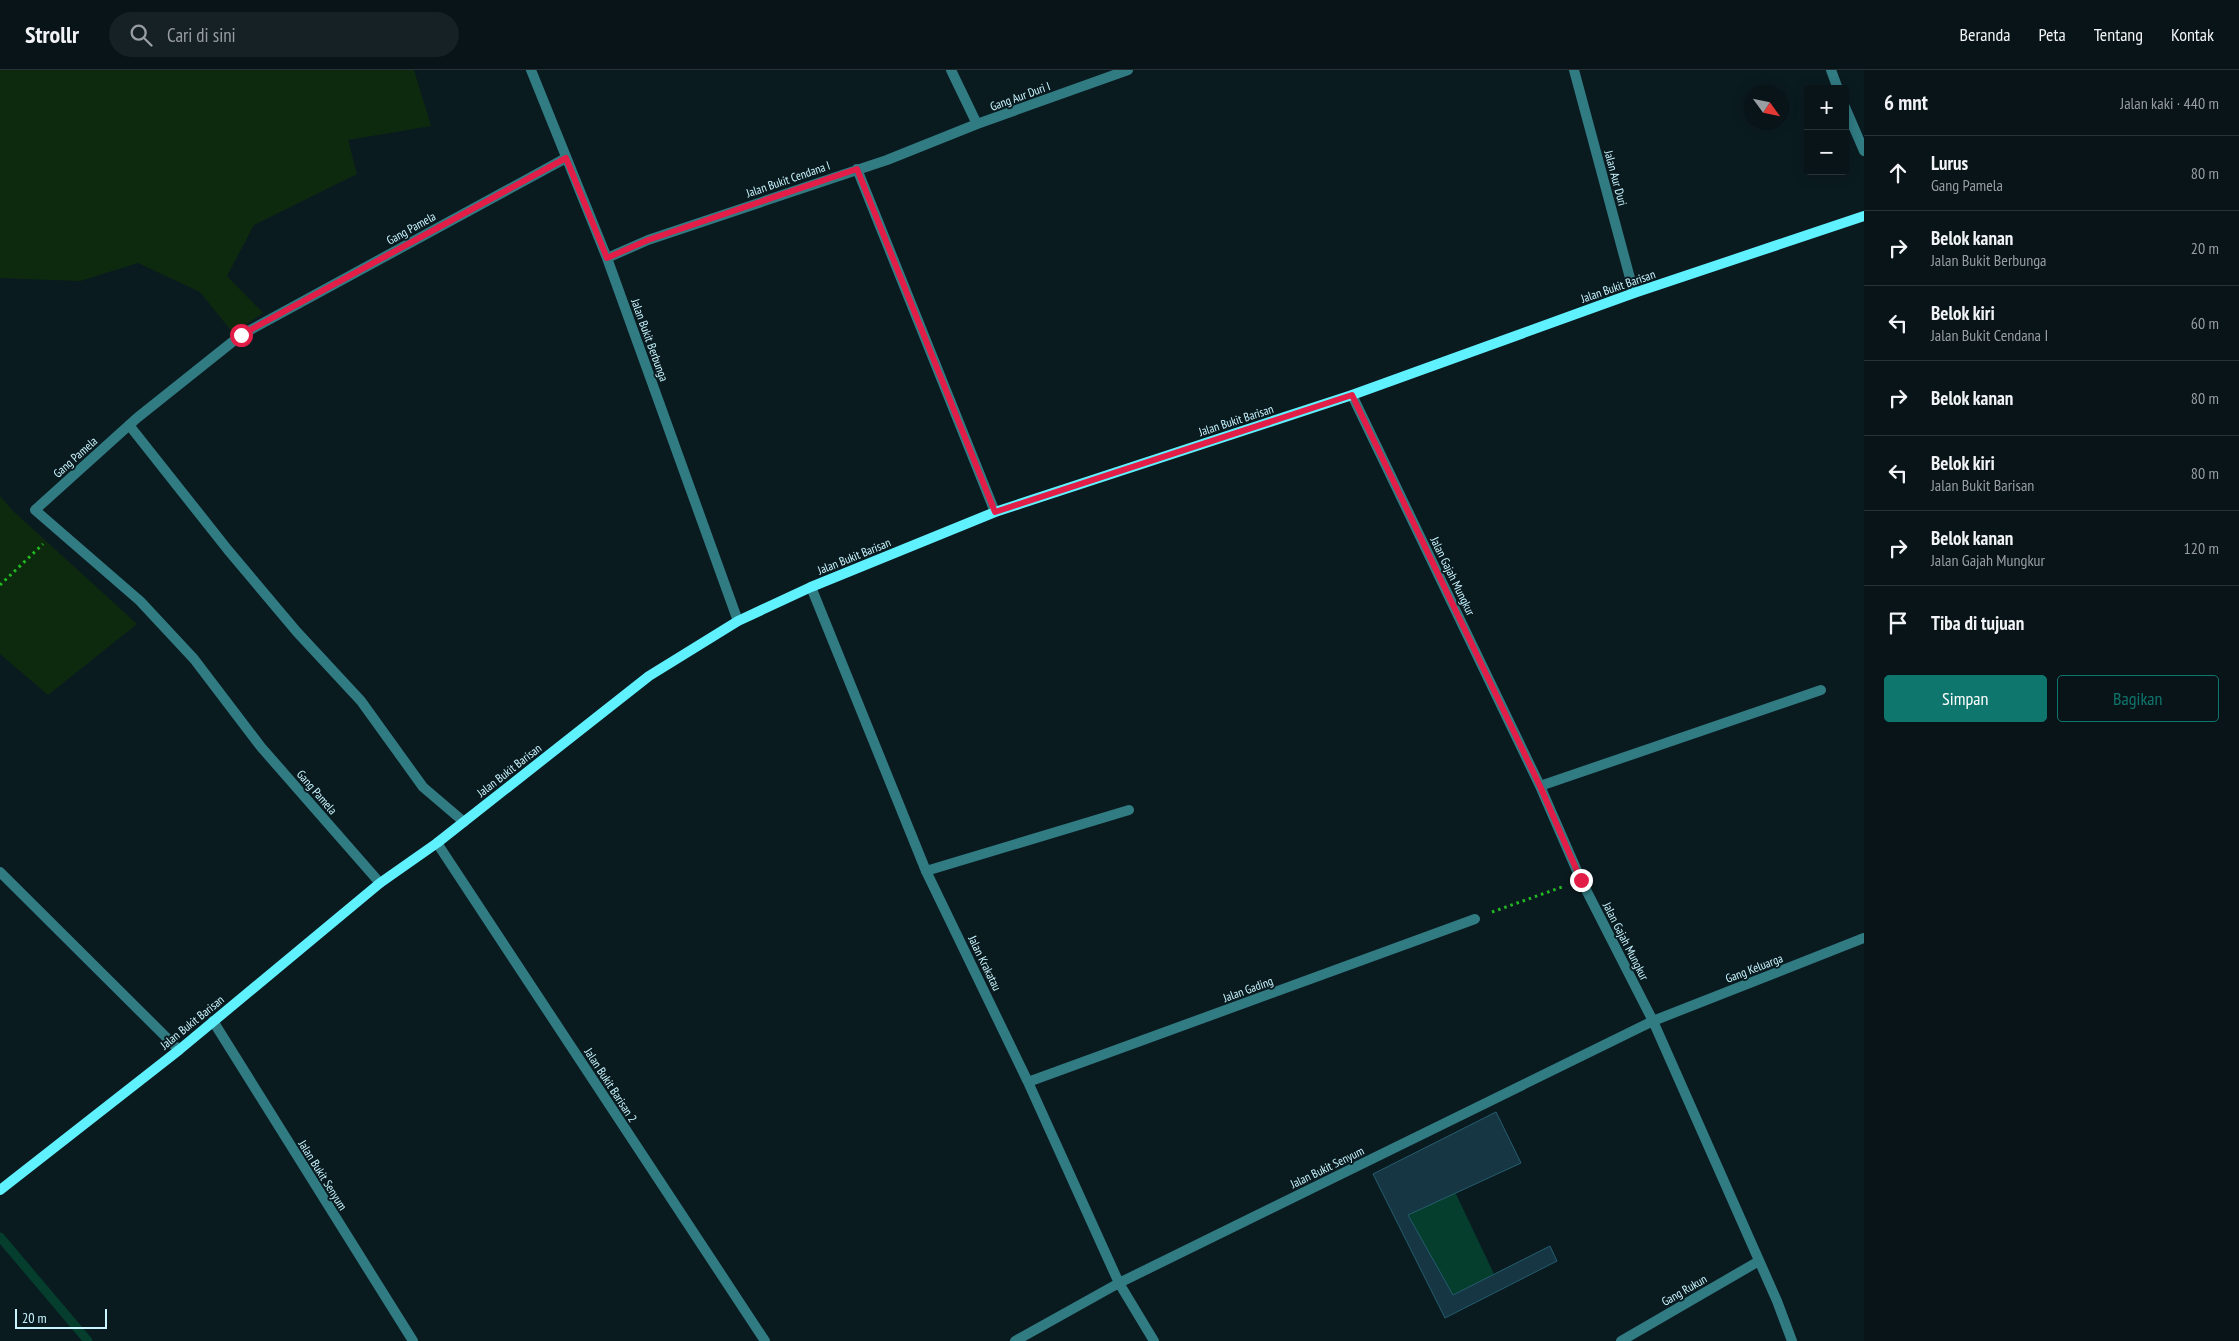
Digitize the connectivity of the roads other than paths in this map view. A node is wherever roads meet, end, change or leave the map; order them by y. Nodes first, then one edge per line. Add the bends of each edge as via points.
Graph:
1 (532, 70) edge
2 (951, 70) edge
3 (1128, 70) edge
4 (1574, 70) edge
5 (1831, 70) edge
6 (1837, 85) edge
7 (1849, 116) edge
8 (977, 124) junction
9 (1864, 151) edge
10 (566, 158) junction
11 (857, 169) junction
12 (1864, 216) edge
13 (607, 258) junction
14 (1634, 293) junction
15 (1352, 395) junction
16 (129, 425) junction
17 (995, 512) junction
18 (811, 587) junction
19 (738, 621) junction
20 (1822, 690) dead end
21 (1540, 786) junction
22 (1130, 810) dead end
23 (464, 822) junction
24 (438, 843) junction
25 (926, 871) junction
26 (0, 872) edge
27 (380, 883) junction
28 (1475, 919) road end
29 (1864, 938) edge
30 (214, 1021) junction
31 (1653, 1021) junction
32 (178, 1050) junction
33 (1028, 1082) junction
34 (0, 1190) edge
35 (1759, 1261) junction
36 (1119, 1283) junction
37 (413, 1341) edge
38 (765, 1341) edge
39 (1015, 1341) edge
40 (1154, 1341) edge
41 (1621, 1341) edge
42 (1792, 1341) edge

1 - 10 street, Jalan Bukit Berbunga
2 - 8 street
3 - 8 street, Gang Aur Duri I
4 - 14 street, Jalan Aur Duri
5 - 6 street
7 - 9 street
8 - 11 street, Jalan Bukit Cendana I
10 - 13 street, Jalan Bukit Berbunga
10 - 16 street, Gang Pamela via 241,335
11 - 13 street, Jalan Bukit Cendana I via 648,240
11 - 17 street
12 - 14 main road, Jalan Bukit Barisan
13 - 19 street, Jalan Bukit Berbunga
14 - 15 main road, Jalan Bukit Barisan
15 - 17 main road, Jalan Bukit Barisan
15 - 21 street, Jalan Gajah Mungkur
16 - 23 street via 228,550 361,701 423,787
16 - 27 street, Gang Pamela via 35,510 140,601 187,652 261,747
17 - 18 main road, Jalan Bukit Barisan
18 - 19 main road, Jalan Bukit Barisan
18 - 25 street, Jalan Krakatau
19 - 23 main road, Jalan Bukit Barisan via 650,676
20 - 21 street
21 - 31 street, Jalan Gajah Mungkur via 1581,880
22 - 25 street
23 - 24 main road, Jalan Bukit Barisan
24 - 27 main road, Jalan Bukit Barisan
24 - 38 street, Jalan Bukit Barisan 2
25 - 33 street, Jalan Krakatau
26 - 32 street
27 - 30 main road, Jalan Bukit Barisan
28 - 33 street, Jalan Gading
29 - 31 street, Gang Keluarga
30 - 32 main road, Jalan Bukit Barisan
30 - 37 street, Jalan Bukit Senyum
31 - 35 street, Jalan Gajah Mungkur
31 - 36 street, Jalan Bukit Senyum
32 - 34 main road, Jalan Bukit Barisan
33 - 36 street, Jalan Krakatau
35 - 41 street, Gang Rukun
35 - 42 street, Jalan Gajah Mungkur
36 - 39 street, Jalan Bukit Senyum
36 - 40 street, Jalan Krakatau

